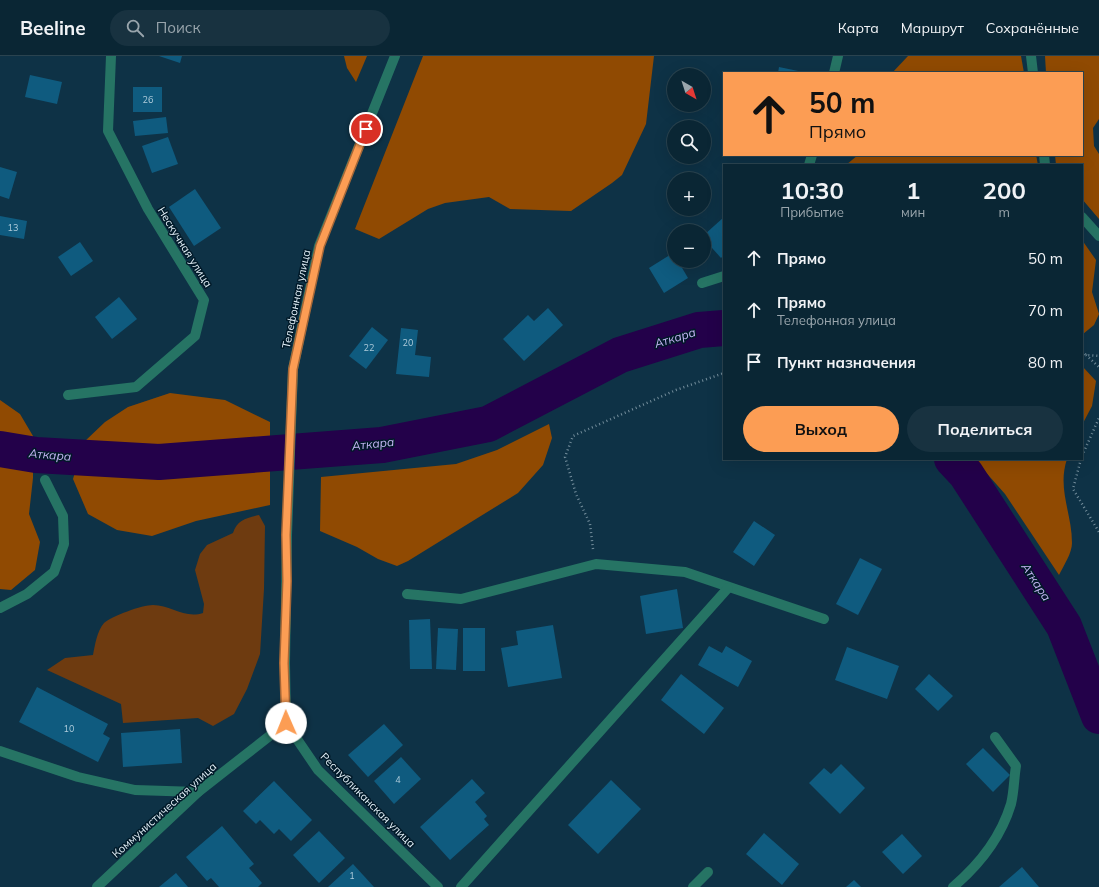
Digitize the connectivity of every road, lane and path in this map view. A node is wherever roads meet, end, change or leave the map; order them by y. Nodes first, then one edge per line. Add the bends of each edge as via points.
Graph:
1 (111, 56) edge
2 (395, 56) edge
3 (838, 56) edge
4 (1031, 56) edge
5 (834, 72) edge
6 (1033, 72) edge
7 (1083, 218) edge
8 (1099, 236) edge
9 (723, 276) edge
10 (702, 283) dead end
11 (1083, 352) edge
12 (1086, 355) junction
13 (1099, 356) edge
14 (1099, 367) edge
15 (723, 373) edge
16 (68, 395) dead end
17 (1099, 418) edge
18 (1083, 454) edge
19 (1080, 460) edge
20 (45, 480) dead end
21 (1099, 532) edge
22 (596, 564) junction
23 (728, 588) junction
24 (407, 594) dead end
25 (0, 608) edge
26 (824, 619) dead end
27 (286, 723) junction
28 (995, 737) dead end
29 (0, 751) edge
30 (198, 792) junction
31 (708, 872) dead end
32 (97, 887) edge
33 (438, 887) edge
34 (461, 887) edge
35 (694, 887) edge
36 (953, 887) edge

1 - 16 street, Нескучная улица via 108,131 148,209 204,300 195,336 136,386
2 - 27 street, Телефонная улица via 320,246 293,369 286,535
3 - 5 street
4 - 6 street
7 - 8 street
9 - 10 street
11 - 12 path
12 - 13 path
12 - 14 path
15 - 22 path via 676,390 573,436 565,457 576,494 590,524
17 - 18 path
19 - 21 path via 1073,489
20 - 25 street via 63,516 64,544 54,572 27,594
22 - 23 street via 685,572
22 - 24 street via 461,599
23 - 26 street
23 - 34 street
27 - 30 street, Коммунистическая улица
27 - 33 street, Республиканская улица via 318,770
28 - 36 street via 1016,766 1011,803 992,846
29 - 30 street via 78,777 135,790
30 - 32 street, Коммунистическая улица
31 - 35 street

